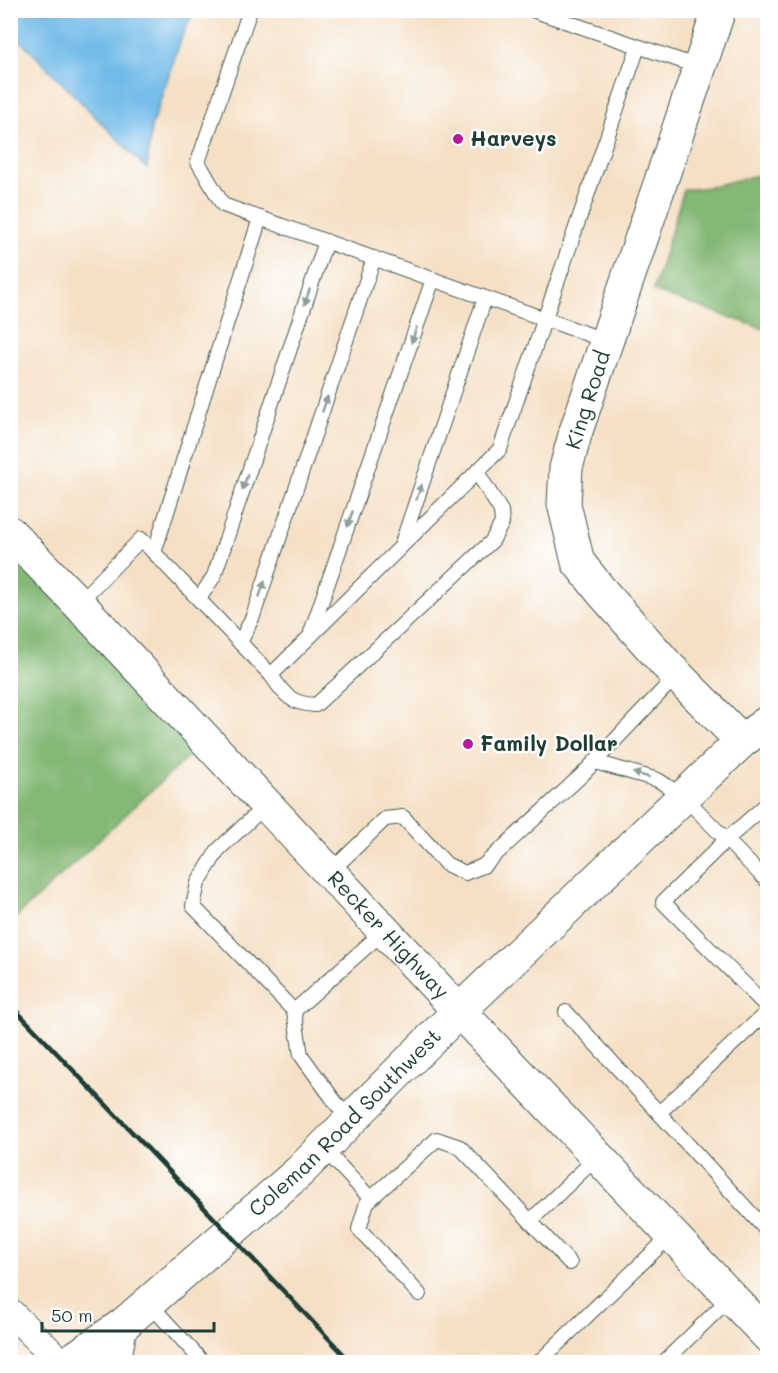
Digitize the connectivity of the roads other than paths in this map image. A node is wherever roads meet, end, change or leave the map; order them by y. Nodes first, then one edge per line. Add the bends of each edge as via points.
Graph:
1 (250, 10) edge
2 (532, 10) edge
3 (719, 10) edge
4 (638, 46) junction
5 (699, 67) junction
6 (260, 218) junction
7 (326, 241) junction
8 (374, 258) junction
9 (433, 279) junction
10 (485, 298) junction
11 (545, 319) junction
12 (607, 341) junction
13 (477, 472) junction
14 (10, 533) edge
15 (400, 548) junction
16 (154, 552) junction
17 (199, 599) junction
18 (78, 603) junction
19 (310, 637) junction
20 (240, 643) junction
21 (271, 675) junction
22 (677, 675) junction
23 (755, 732) edge
24 (595, 762) junction
25 (684, 797) junction
26 (768, 803) edge
27 (266, 805) junction
28 (726, 840) junction
29 (329, 873) junction
30 (768, 882) edge
31 (384, 931) junction
32 (768, 1010) edge
33 (294, 1011) junction
34 (459, 1011) junction
35 (566, 1012) dead end
36 (659, 1113) junction
37 (349, 1121) junction
38 (323, 1148) junction
39 (597, 1157) junction
40 (370, 1199) junction
41 (530, 1221) junction
42 (768, 1232) edge
43 (671, 1235) junction
44 (570, 1263) dead end
45 (420, 1294) dead end
46 (731, 1298) junction
47 (149, 1303) junction
48 (10, 1312) edge
49 (124, 1324) junction
50 (766, 1333) edge
51 (61, 1362) edge
52 (69, 1362) edge
53 (117, 1362) edge
54 (197, 1362) edge
55 (538, 1362) edge
56 (664, 1362) edge

1 - 6 lane via 198,162 223,205
2 - 4 lane
3 - 5 street, King Road
4 - 5 lane
4 - 11 lane
5 - 12 street, King Road
6 - 7 lane
6 - 16 lane
7 - 8 lane
7 -> 17 lane via 214,576
8 - 9 lane
20 -> 8 lane via 253,616
9 - 10 lane
9 -> 19 lane
10 - 11 lane
15 -> 10 lane
11 - 12 lane
11 - 13 lane via 500,449
12 - 22 street, King Road via 569,459 564,504 578,562
13 - 15 lane
13 - 21 lane via 501,511 502,524 492,541 316,705 295,701 283,693
14 - 18 street, Recker Highway
15 - 19 lane
16 - 17 lane
16 - 18 lane via 141,539
17 - 20 lane
18 - 27 street, Recker Highway
19 - 21 lane
20 - 21 lane
22 - 23 street, King Road
22 - 24 lane
23 - 25 street, Coleman Road Southwest
25 -> 24 lane via 658,780
24 - 29 lane via 483,866 465,873 447,864 403,817 385,819
25 - 28 lane
25 - 34 street, Coleman Road Southwest
26 - 28 lane
27 - 29 street, Recker Highway
27 - 33 lane via 218,850 198,883 193,906
28 - 30 lane
28 - 32 lane via 663,902
29 - 31 street, Recker Highway
31 - 33 lane
31 - 34 street, Recker Highway
32 - 36 lane
33 - 37 lane via 301,1055
34 - 37 street, Coleman Road Southwest
34 - 39 street, Recker Highway
35 - 36 lane
36 - 42 lane
37 - 38 street, Coleman Road Southwest
38 - 40 lane
38 - 47 street, Coleman Road Southwest
39 - 41 lane
39 - 43 street, Recker Highway
40 - 41 lane via 437,1139 460,1147
40 - 45 lane via 360,1229
41 - 44 lane
43 - 46 street, Recker Highway
43 - 55 lane
46 - 50 street, Recker Highway
46 - 56 lane
47 - 49 street, Coleman Road Southwest
47 - 54 lane via 199,1358
48 - 51 street
49 - 52 street, Coleman Road Southwest
49 - 53 street

